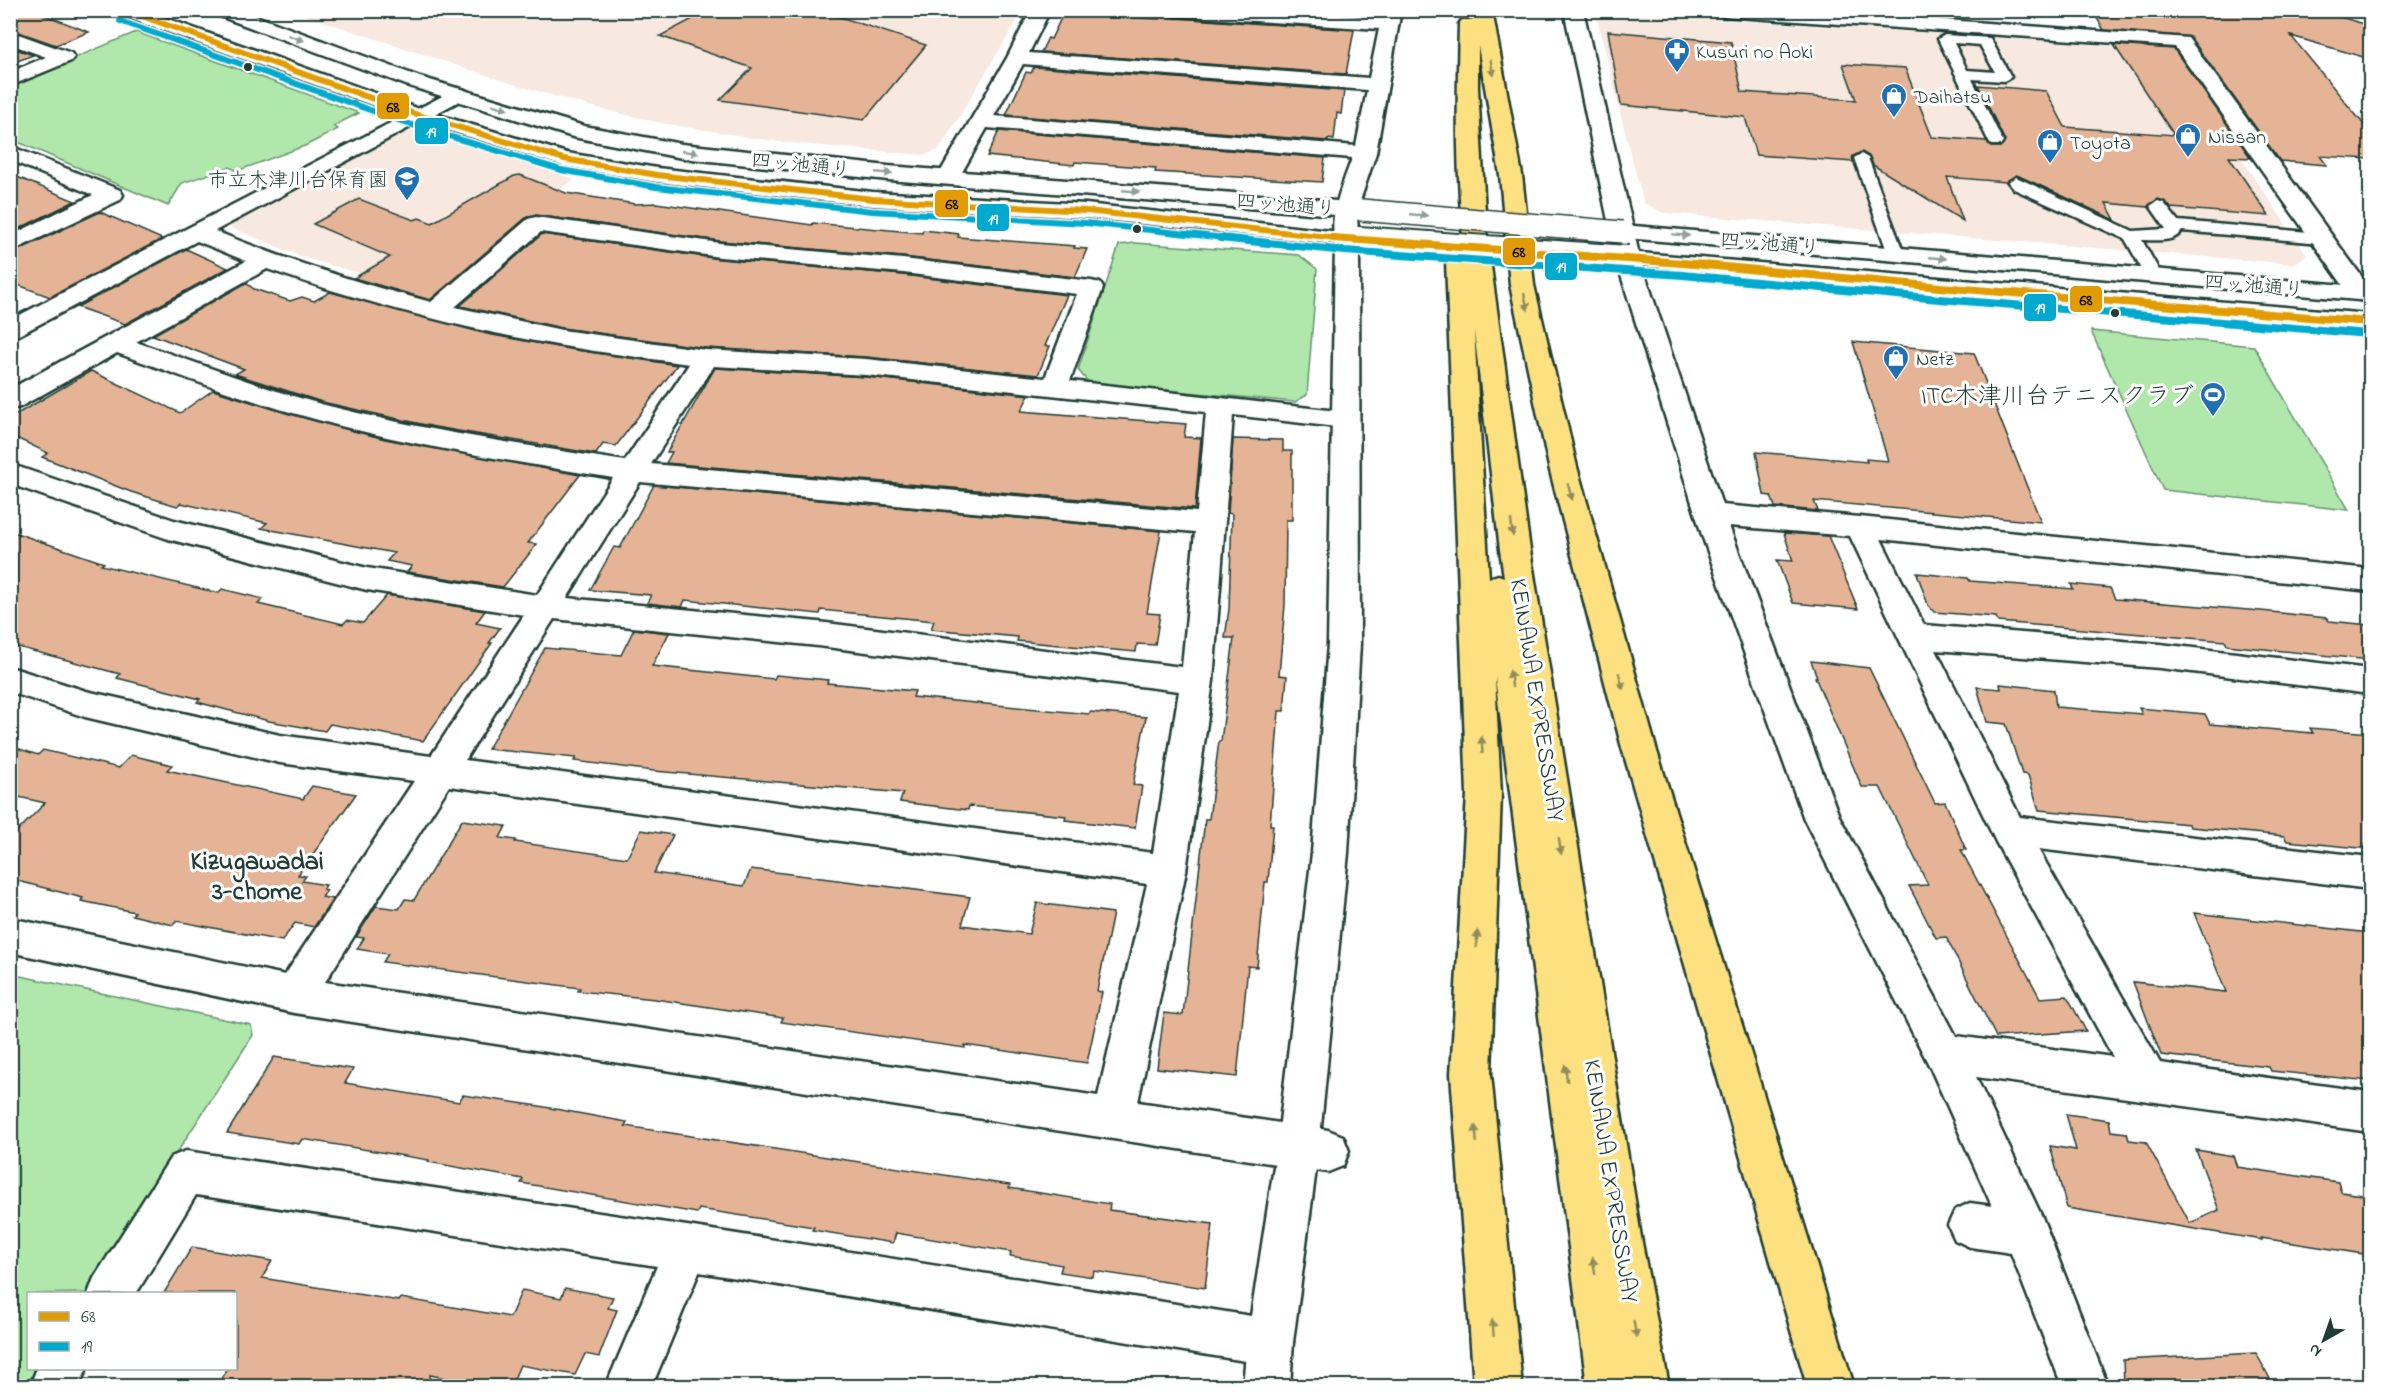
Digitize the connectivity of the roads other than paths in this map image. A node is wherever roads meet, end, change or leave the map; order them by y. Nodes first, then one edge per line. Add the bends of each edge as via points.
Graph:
1 (124, 10) edge
2 (1041, 10) edge
3 (1176, 10) edge
4 (1454, 10) edge
5 (1469, 10) edge
6 (1482, 10) edge
7 (1573, 10) edge
8 (1723, 10) edge
9 (233, 12) edge
10 (1391, 17) edge
11 (10, 37) edge
12 (1017, 58) junction
13 (1963, 74) dead end
14 (10, 80) edge
15 (1379, 85) junction
16 (458, 94) junction
17 (418, 115) junction
18 (979, 121) junction
19 (1996, 142) dead end
20 (10, 152) edge
21 (1365, 153) junction
22 (1862, 158) dead end
23 (949, 176) junction
24 (2016, 182) dead end
25 (2158, 206) dead end
26 (1353, 225) junction
27 (2173, 225) junction
28 (1456, 229) junction
29 (196, 232) junction
30 (1622, 232) junction
31 (2131, 236) junction
32 (2321, 238) junction
33 (10, 245) edge
34 (1896, 254) junction
35 (1628, 259) junction
36 (265, 260) junction
37 (2154, 276) junction
38 (2366, 294) edge
39 (436, 310) junction
40 (2370, 322) edge
41 (10, 330) edge
42 (115, 344) junction
43 (706, 358) junction
44 (1054, 389) junction
45 (10, 401) edge
46 (1220, 406) junction
47 (1345, 418) junction
48 (631, 472) junction
49 (10, 473) edge
50 (1710, 514) junction
51 (1209, 523) junction
52 (1860, 527) junction
53 (2370, 580) edge
54 (543, 607) junction
55 (1915, 636) junction
56 (10, 679) edge
57 (1197, 681) junction
58 (2370, 681) edge
59 (441, 772) junction
60 (2009, 831) junction
61 (1168, 871) junction
62 (2370, 873) edge
63 (10, 935) edge
64 (294, 994) junction
65 (1944, 1053) junction
66 (2149, 1083) junction
67 (2370, 1112) edge
68 (1114, 1119) junction
69 (1313, 1149) junction
70 (1970, 1225) dead end
71 (2026, 1233) junction
72 (687, 1248) junction
73 (112, 1292) edge
74 (1270, 1342) junction
75 (63, 1370) edge
76 (53, 1386) edge
77 (629, 1386) edge
78 (1267, 1386) edge
79 (1498, 1386) edge
80 (1611, 1386) edge
81 (1645, 1386) edge
82 (1831, 1386) edge
83 (2085, 1386) edge

1 - 17 street, 四ッ池通り
2 - 12 street
3 - 10 street
4 - 28 highway, KEINAWA EXPRESSWAY
5 -> 81 highway, KEINAWA EXPRESSWAY via 1474,230 1515,550
6 -> 82 highway via 1511,175 1522,285 1563,467 1639,748
7 - 30 street
8 - 32 street via 2181,42
9 -> 16 street, 四ッ池通り via 413,81
10 - 15 street
11 - 14 street via 64,57
12 - 15 street
12 - 18 street
13 - 19 lane
15 - 21 street
16 - 17 street
16 -> 23 street, 四ッ池通り via 581,132 682,151
17 - 26 street, 四ッ池通り via 564,159 657,175 873,199
17 - 29 street
18 - 21 street
18 - 23 street
20 - 33 street via 112,195
21 - 26 street
22 - 34 lane
23 -> 26 street, 四ッ池通り
24 - 31 lane
25 - 27 lane
26 -> 30 street, 四ッ池通り, bridge
26 - 35 street, 四ッ池通り, bridge
26 - 47 street via 1348,258
27 - 31 lane via 2170,234
27 - 32 lane
79 -> 28 highway via 1471,1074 1484,794
80 -> 28 highway, KEINAWA EXPRESSWAY via 1521,758
29 - 36 street
29 - 41 street
30 -> 34 street, 四ッ池通り
30 - 35 street
31 - 37 lane
32 - 38 street
34 -> 37 street, 四ッ池通り
35 - 40 street, 四ッ池通り
35 - 50 street
36 - 39 street via 344,287
36 - 42 street
37 - 38 street, 四ッ池通り
39 - 43 street via 562,338
39 - 44 street via 536,224 720,250 1091,288
42 - 45 street
42 - 48 street via 330,415 453,442
43 - 44 street via 866,367
43 - 48 street
44 - 46 street
46 - 47 street
46 - 51 street
47 - 69 street via 1344,644
48 - 51 street
48 - 54 street
49 - 54 street via 190,535 367,579
50 - 52 street
50 - 65 street via 1822,819
51 - 57 street
52 - 53 street
52 - 55 street
54 - 57 street via 818,634
54 - 59 street
55 - 58 street via 2160,656
55 - 60 street
56 - 59 street via 86,704 280,749
57 - 61 street
59 - 61 street
59 - 64 street
60 - 62 street
60 - 66 street
61 - 68 street
63 - 64 street
64 - 68 street
65 - 66 street
65 - 71 street
66 - 67 street
68 - 69 street
69 - 74 street
70 - 71 street
71 - 83 street
72 - 73 street via 186,1172
72 - 74 street
72 - 77 street
74 - 78 street
75 - 76 street

